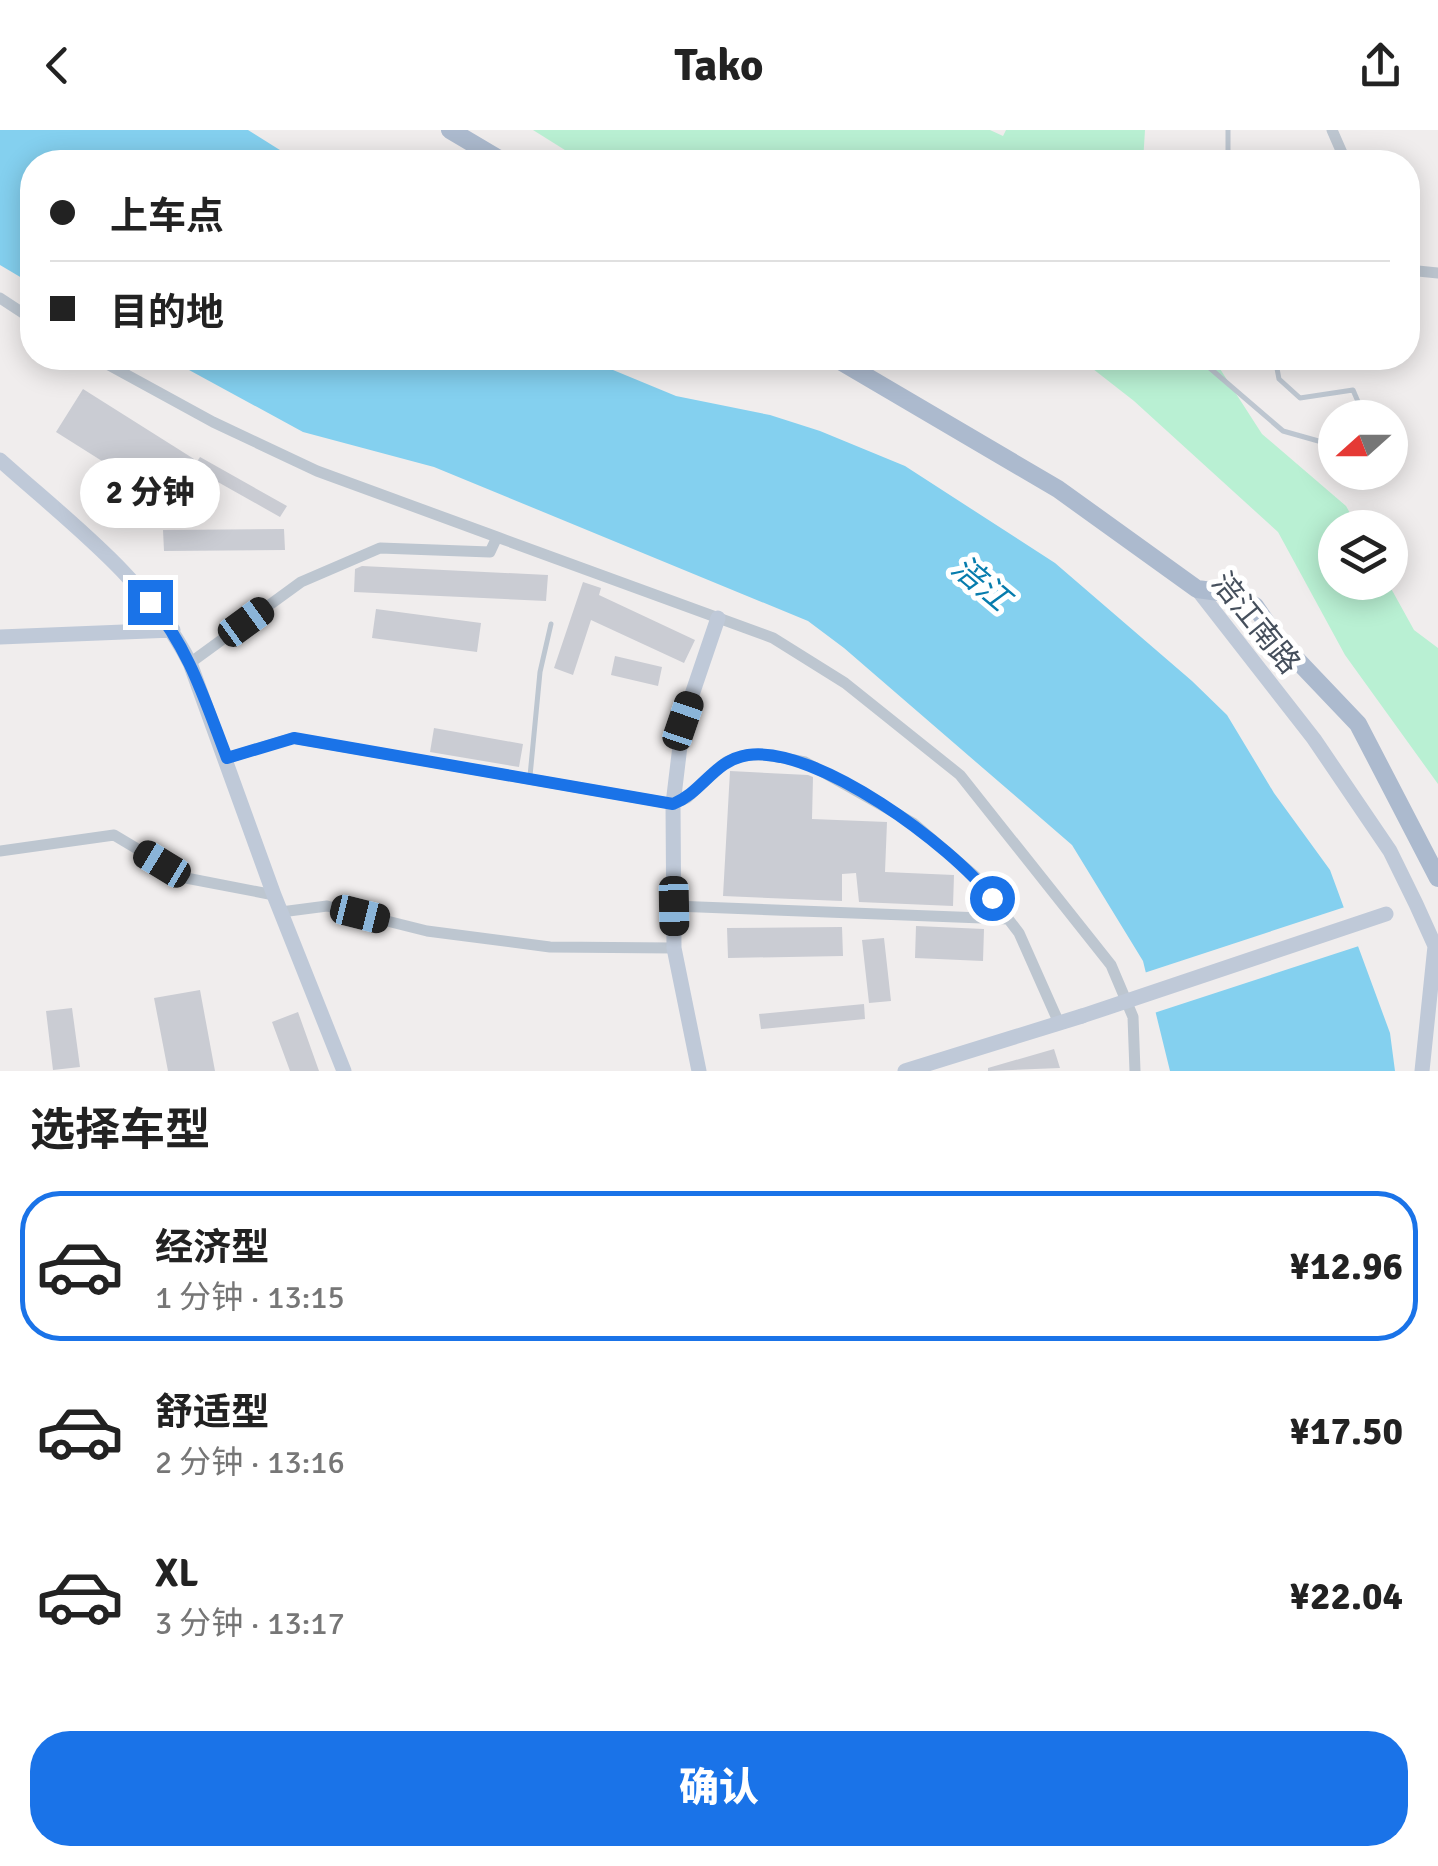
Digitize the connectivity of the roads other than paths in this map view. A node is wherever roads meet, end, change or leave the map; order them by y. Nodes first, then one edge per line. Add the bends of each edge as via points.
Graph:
1 (450, 130) edge
2 (484, 150) edge
3 (118, 370) edge
4 (855, 370) edge
5 (1212, 370) edge
6 (1277, 370) edge
7 (1357, 400) edge
8 (1318, 441) edge
9 (0, 460) edge
10 (496, 537) junction
11 (1197, 589) junction
12 (718, 618) junction
13 (551, 624) dead end
14 (174, 630) junction
15 (0, 637) edge
16 (190, 663) junction
17 (227, 758) junction
18 (530, 779) junction
19 (673, 804) junction
20 (0, 851) edge
21 (1438, 878) edge
22 (274, 895) junction
23 (1416, 904) junction
24 (674, 906) junction
25 (281, 912) junction
26 (1008, 919) junction
27 (674, 948) junction
28 (1059, 1023) junction
29 (344, 1071) edge
30 (699, 1071) edge
31 (905, 1071) edge
32 (1135, 1071) edge
33 (1422, 1071) edge

1 - 2 main road
3 - 10 street via 317,471
4 - 11 main road, 涪江南路 via 1058,489
5 - 8 lane via 1282,431
6 - 7 lane via 1300,398 1352,390
9 - 14 street via 109,557
10 - 12 street
10 - 16 street via 490,552 380,548 301,582
11 - 21 main road via 1234,594 1255,606 1278,640 1358,724
11 - 23 street, 涪江南路 via 1314,739 1390,851
12 - 19 street via 683,721
12 - 32 street via 773,638 845,683 960,774 1111,965 1133,1017
13 - 18 lane
14 - 15 street
14 - 16 street
16 - 17 street
17 - 18 street via 294,738
17 - 22 street
18 - 19 street
19 - 24 street
19 - 26 street via 726,762 767,754 805,762 913,822 976,878
20 - 22 street via 114,835 186,878
22 - 25 street
23 - 28 street, bridge
23 - 33 street, 涪江南路 via 1436,946
24 - 26 street
24 - 27 street
25 - 27 street via 327,906 427,930 550,947
25 - 29 street
26 - 28 street
27 - 30 street
28 - 31 street

